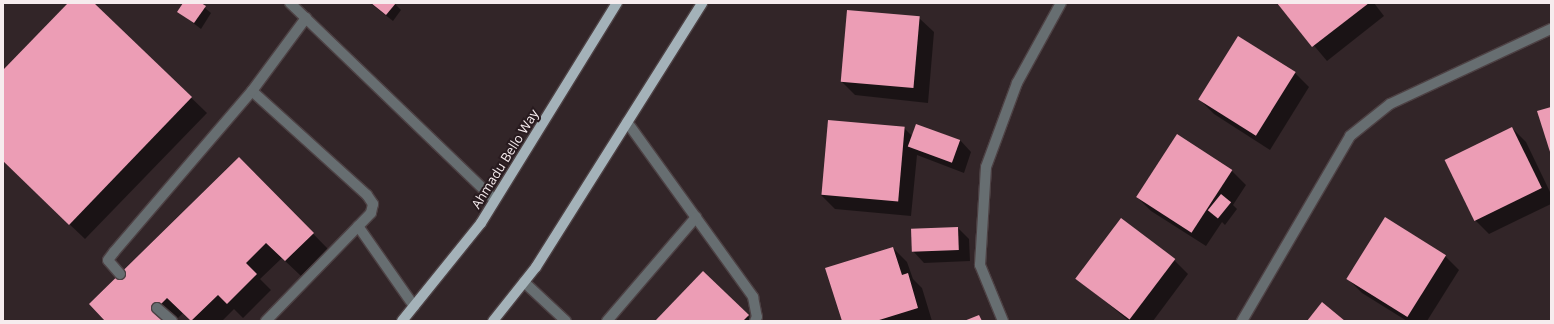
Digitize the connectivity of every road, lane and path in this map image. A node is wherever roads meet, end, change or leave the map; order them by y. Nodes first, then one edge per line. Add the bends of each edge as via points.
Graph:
1 (290, 3) edge
2 (617, 3) edge
3 (702, 3) edge
4 (1060, 3) edge
5 (306, 18) junction
6 (1551, 29) edge
7 (252, 91) junction
8 (627, 122) junction
9 (495, 200) junction
10 (696, 217) junction
11 (358, 226) junction
12 (120, 274) dead end
13 (524, 282) junction
14 (414, 306) junction
15 (157, 308) dead end
16 (172, 321) edge
17 (266, 321) edge
18 (402, 321) edge
19 (493, 321) edge
20 (566, 321) edge
21 (607, 321) edge
22 (755, 321) edge
23 (1003, 321) edge
24 (1242, 321) edge

1 - 5 street
2 - 9 main road, Ahmadu Bello Way
3 - 8 main road
4 - 23 street via 1017,83 986,168 980,265
5 - 7 street
5 - 9 street
6 - 24 street via 1390,104 1350,136
7 - 11 street via 367,195 373,204 371,212
7 - 12 street via 108,260
8 - 10 street
8 - 13 main road
9 - 14 main road, Ahmadu Bello Way via 481,223
10 - 21 street
10 - 22 street via 753,297 757,317
11 - 14 street
11 - 17 street
13 - 19 main road
13 - 20 street
14 - 18 main road, Ahmadu Bello Way
15 - 16 street

